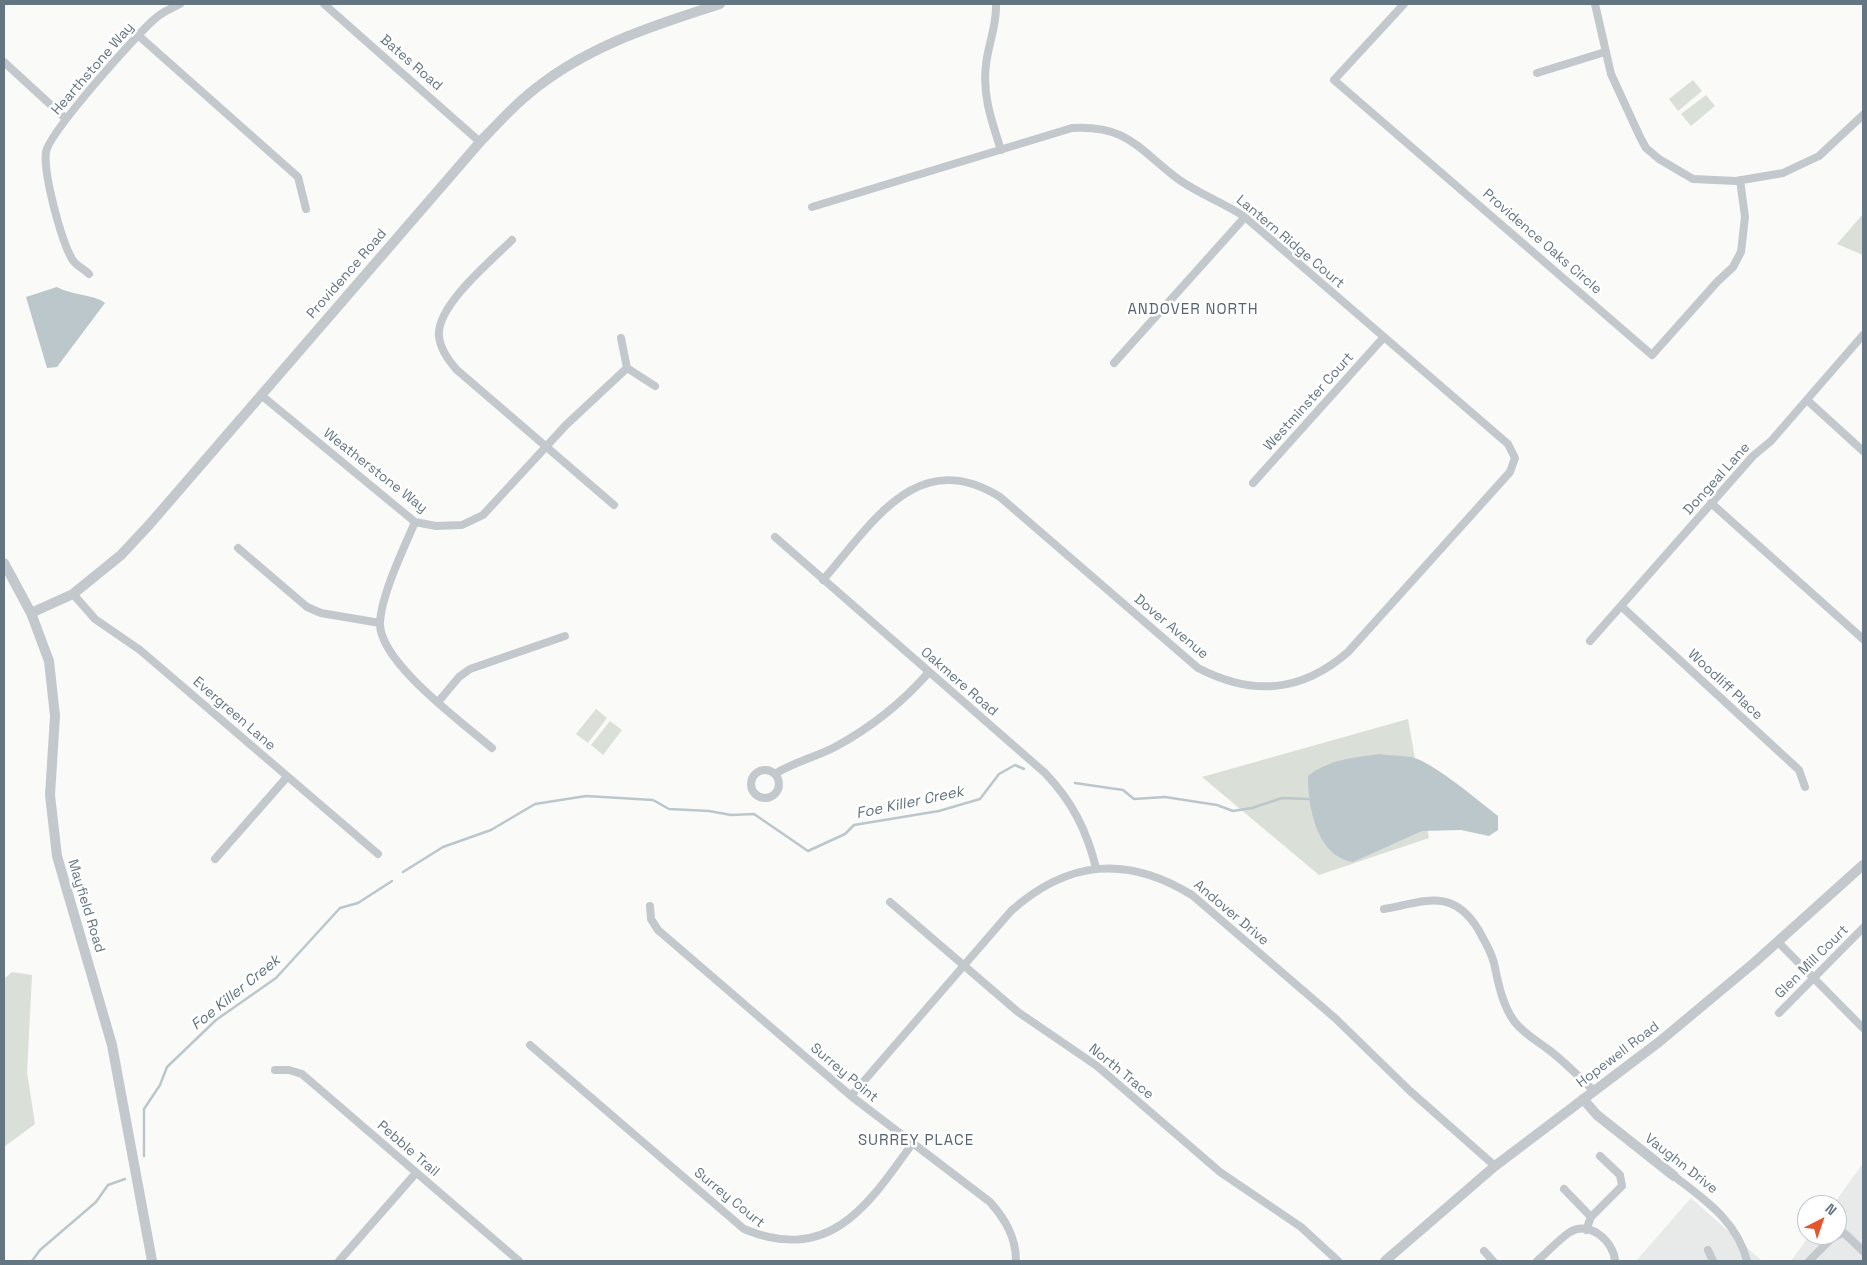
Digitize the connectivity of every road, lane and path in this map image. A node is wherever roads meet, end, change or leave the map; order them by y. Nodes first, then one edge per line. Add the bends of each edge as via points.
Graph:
1 (180, 4) edge
2 (324, 4) edge
3 (720, 4) edge
4 (996, 4) edge
5 (1404, 4) edge
6 (1595, 4) edge
7 (139, 36) junction
8 (1605, 52) junction
9 (4, 62) edge
10 (1537, 72) dead end
11 (1863, 115) edge
12 (65, 118) junction
13 (480, 142) junction
14 (1001, 150) junction
15 (1740, 180) junction
16 (812, 207) dead end
17 (306, 209) dead end
18 (1245, 217) junction
19 (512, 240) dead end
20 (89, 274) dead end
21 (1863, 335) edge
22 (1384, 337) junction
23 (620, 338) dead end
24 (1114, 362) dead end
25 (627, 368) junction
26 (655, 386) dead end
27 (261, 395) junction
28 (1807, 400) junction
29 (547, 446) junction
30 (1863, 451) edge
31 (1515, 458) joint
32 (1253, 483) dead end
33 (1711, 502) junction
34 (614, 505) dead end
35 (415, 522) junction
36 (774, 537) dead end
37 (238, 548) dead end
38 (4, 563) edge
39 (823, 580) junction
40 (73, 594) junction
41 (1620, 606) junction
42 (31, 613) junction
43 (380, 623) junction
44 (565, 636) dead end
45 (1863, 639) edge
46 (1590, 641) dead end
47 (929, 672) junction
48 (438, 702) junction
49 (492, 748) dead end
50 (775, 774) dead end
51 (287, 777) junction
52 (1805, 787) dead end
53 (378, 854) dead end
54 (215, 859) dead end
55 (1863, 865) edge
56 (1096, 868) junction
57 (890, 902) dead end
58 (650, 906) dead end
59 (1384, 909) dead end
60 (1863, 928) edge
61 (1778, 942) junction
62 (963, 966) junction
63 (1813, 978) junction
64 (1779, 1013) dead end
65 (1863, 1028) edge
66 (530, 1045) dead end
67 (275, 1070) dead end
68 (1594, 1091) junction
69 (851, 1096) junction
70 (1583, 1099) junction
71 (912, 1144) junction
72 (1600, 1156) dead end
73 (1495, 1166) junction
74 (416, 1173) junction
75 (1674, 1176) joint
76 (1564, 1189) dead end
77 (1591, 1217) junction
78 (1586, 1230) junction
79 (820, 1244) dead end
80 (811, 1246) dead end
81 (1708, 1250) dead end
82 (1484, 1251) dead end
83 (1863, 1251) edge
84 (152, 1261) edge
85 (339, 1261) edge
86 (519, 1261) edge
87 (1016, 1261) edge
88 (1338, 1261) edge
89 (1385, 1261) edge
90 (1493, 1261) edge
91 (1537, 1261) edge
92 (1615, 1261) edge
93 (1713, 1261) edge
94 (1747, 1261) edge
95 (1808, 1261) edge

1 - 7 street, Hearthstone Way via 156,17
2 - 13 street, Bates Road
3 - 13 street, Providence Road via 626,36 579,59 530,94
4 - 14 street via 984,86
5 - 15 street, Providence Oaks Circle via 1334,80 1652,355 1734,267 1741,252 1746,217
6 - 8 street
7 - 12 street, Hearthstone Way
7 - 17 street via 298,177
8 - 10 street
8 - 15 street via 1621,98 1646,148 1693,179
9 - 12 street
11 - 15 street via 1829,148 1808,162 1771,176
12 - 20 street, Hearthstone Way via 46,151 49,183 72,260
13 - 27 street, Providence Road
14 - 16 street, Lantern Ridge Court
14 - 18 street, Lantern Ridge Court via 1072,128 1110,130 1132,140 1179,179
18 - 22 street, Lantern Ridge Court
18 - 24 street
19 - 29 street via 453,301 438,336 457,370
21 - 28 street, Dongeal Lane
22 - 31 street, Lantern Ridge Court via 1508,444
22 - 32 street, Westminster Court
23 - 25 street
25 - 26 street
25 - 29 street, Weatherstone Way
27 - 35 street, Weatherstone Way
27 - 40 street, Providence Road via 121,555
28 - 30 street
28 - 33 street, Dongeal Lane
29 - 34 street
29 - 35 street, Weatherstone Way via 483,516 462,524
31 - 39 street, Dover Avenue via 1510,472 1348,652 1320,673 1285,685 1262,687 1240,684 1198,668 1000,497 967,481 933,480 902,493
33 - 41 street, Dongeal Lane
33 - 45 street
35 - 43 street via 390,582
36 - 39 street, Oakmere Road
37 - 43 street via 307,606 321,613
38 - 42 street, Mayfield Road
39 - 47 street, Oakmere Road
40 - 42 street, Providence Road
40 - 51 street, Evergreen Lane via 95,619 140,650
41 - 46 street, Dongeal Lane
41 - 52 street, Woodliff Place via 1799,770
42 - 84 street, Mayfield Road via 49,661 55,716 50,796 57,856 112,1045
43 - 48 street via 388,650
44 - 48 street via 470,669
47 - 50 street via 900,703 867,729 834,748
47 - 56 street, Oakmere Road via 1057,785 1082,824
48 - 49 street
51 - 53 street, Evergreen Lane
51 - 54 street
55 - 61 street, Hopewell Road
56 - 62 street, Andover Drive via 1061,877 1030,894
56 - 73 street, Andover Drive via 1146,872 1170,881 1192,895 1335,1018 1410,1091
57 - 62 street, North Trace
58 - 69 street, Surrey Point via 651,919 658,930
59 - 68 street via 1435,900 1449,901 1460,907 1470,916 1487,944 1500,991 1512,1019 1523,1032 1548,1049
60 - 63 street, Glen Mill Court
61 - 63 street
61 - 68 street, Hopewell Road via 1659,1042
62 - 69 street, Andover Drive
62 - 88 street, North Trace via 1018,1012 1097,1066 1220,1172 1301,1227
63 - 64 street, Glen Mill Court
63 - 65 street
66 - 80 street, Surrey Court via 744,1229 775,1245
67 - 74 street, Pebble Trail via 302,1074
68 - 70 street, Hopewell Road
69 - 71 street, Surrey Point
70 - 73 street, Hopewell Road
70 - 75 street, Vaughn Drive via 1597,1115
71 - 79 street via 859,1217 843,1232
71 - 87 street, Surrey Point via 990,1202 1011,1233
72 - 77 street via 1620,1175 1622,1186
73 - 89 street, Hopewell Road
74 - 85 street
74 - 86 street, Pebble Trail
75 - 94 street, Vaughn Drive via 1719,1211 1734,1229
76 - 77 street
77 - 78 street
78 - 91 street via 1571,1231
78 - 92 street via 1605,1238 1615,1254
81 - 93 street
82 - 90 street
83 - 95 street via 1844,1233 1833,1237

